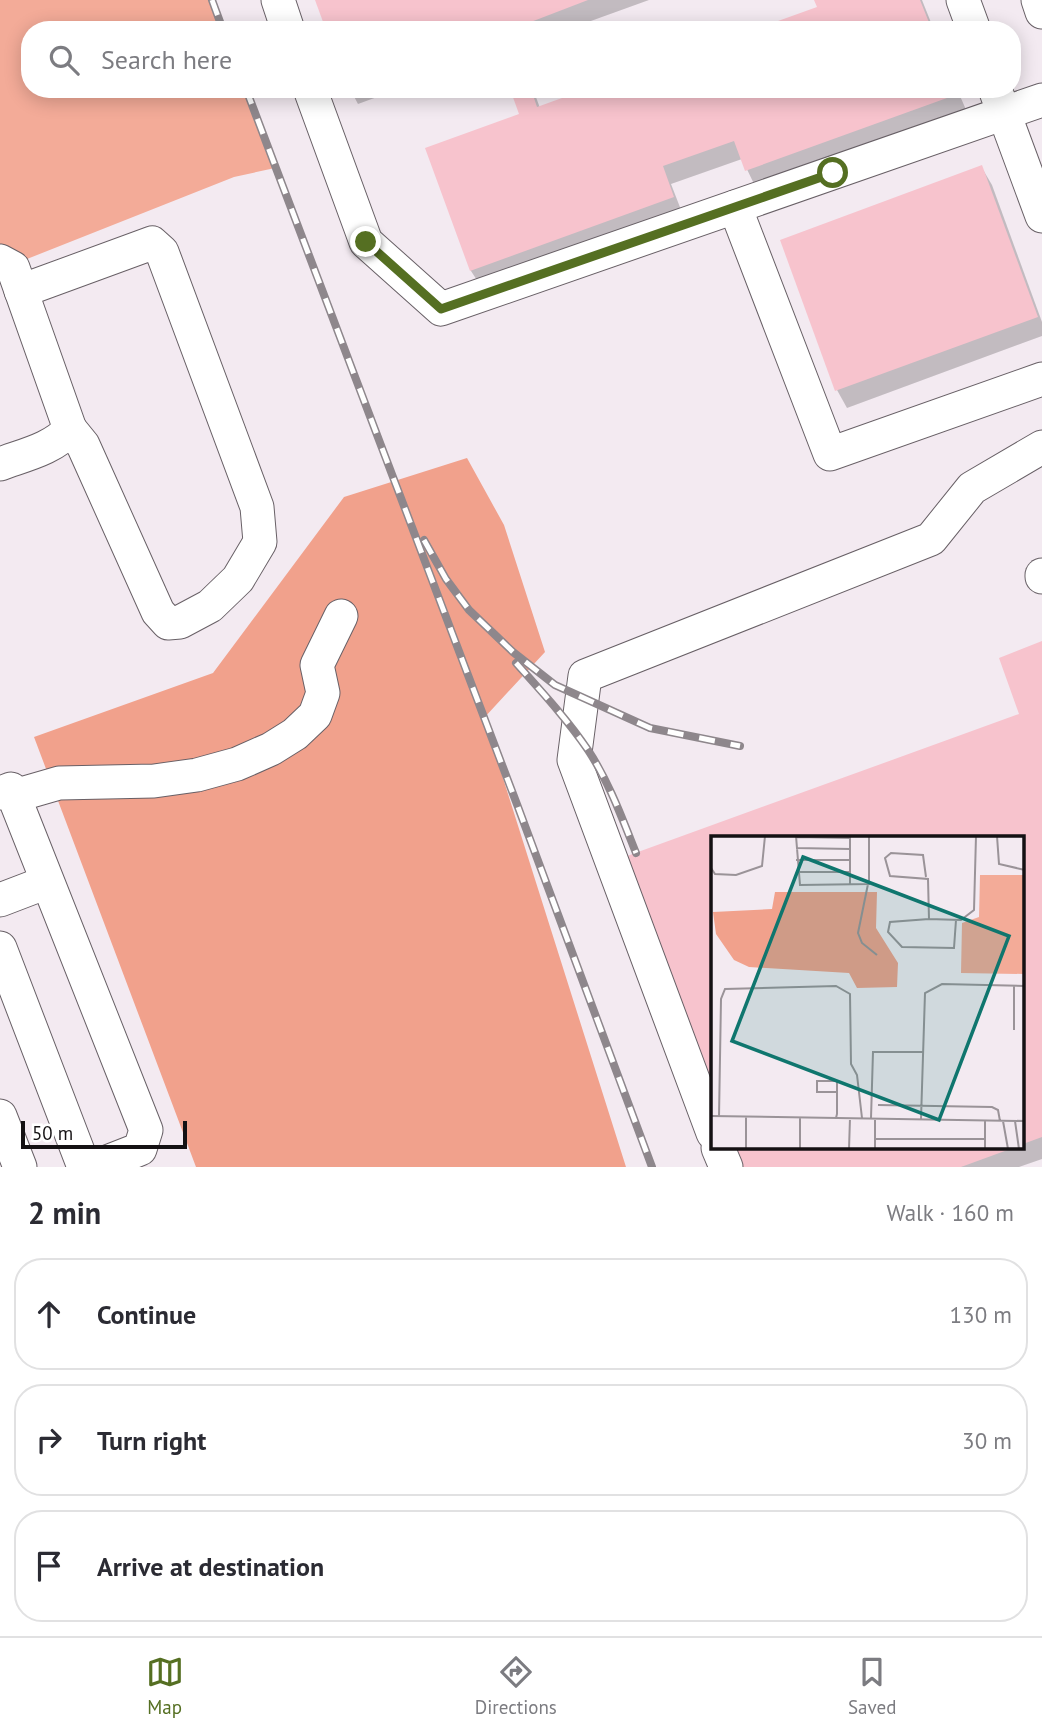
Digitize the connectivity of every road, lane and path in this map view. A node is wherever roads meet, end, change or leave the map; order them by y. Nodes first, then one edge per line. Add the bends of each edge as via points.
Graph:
1 (278, 0) edge
2 (963, 0) edge
3 (1038, 0) edge
4 (1042, 12) edge
5 (285, 21) edge
6 (971, 21) edge
7 (313, 98) edge
8 (1042, 100) edge
9 (1000, 101) edge
10 (735, 207) junction
11 (1042, 216) edge
12 (0, 261) edge
13 (21, 291) junction
14 (1042, 379) edge
15 (70, 429) junction
16 (1042, 447) edge
17 (0, 464) edge
18 (341, 616) dead end
19 (7, 795) edge
20 (45, 876) junction
21 (0, 900) edge
22 (0, 948) edge
23 (0, 1116) edge
24 (711, 1128) edge
25 (720, 1150) edge
26 (20, 1167) edge
27 (84, 1167) edge
28 (94, 1167) edge
29 (726, 1167) edge

1 - 5 street
2 - 6 street
3 - 4 street
7 - 10 street via 366,242 441,309
8 - 9 street
9 - 10 street
9 - 11 street
10 - 14 street via 830,454
12 - 13 street via 13,268
13 - 15 street
13 - 15 street via 152,243 162,252 257,508 260,542 238,579 210,606 180,622 168,623 158,612 83,444
15 - 17 street via 43,449
16 - 24 street via 972,488 931,539 585,676 574,760
18 - 19 street via 317,666 323,693 315,715 271,749 197,775 60,783
19 - 20 street
20 - 21 street
20 - 28 street via 146,1130 141,1149
22 - 27 street
23 - 26 street
25 - 29 street

